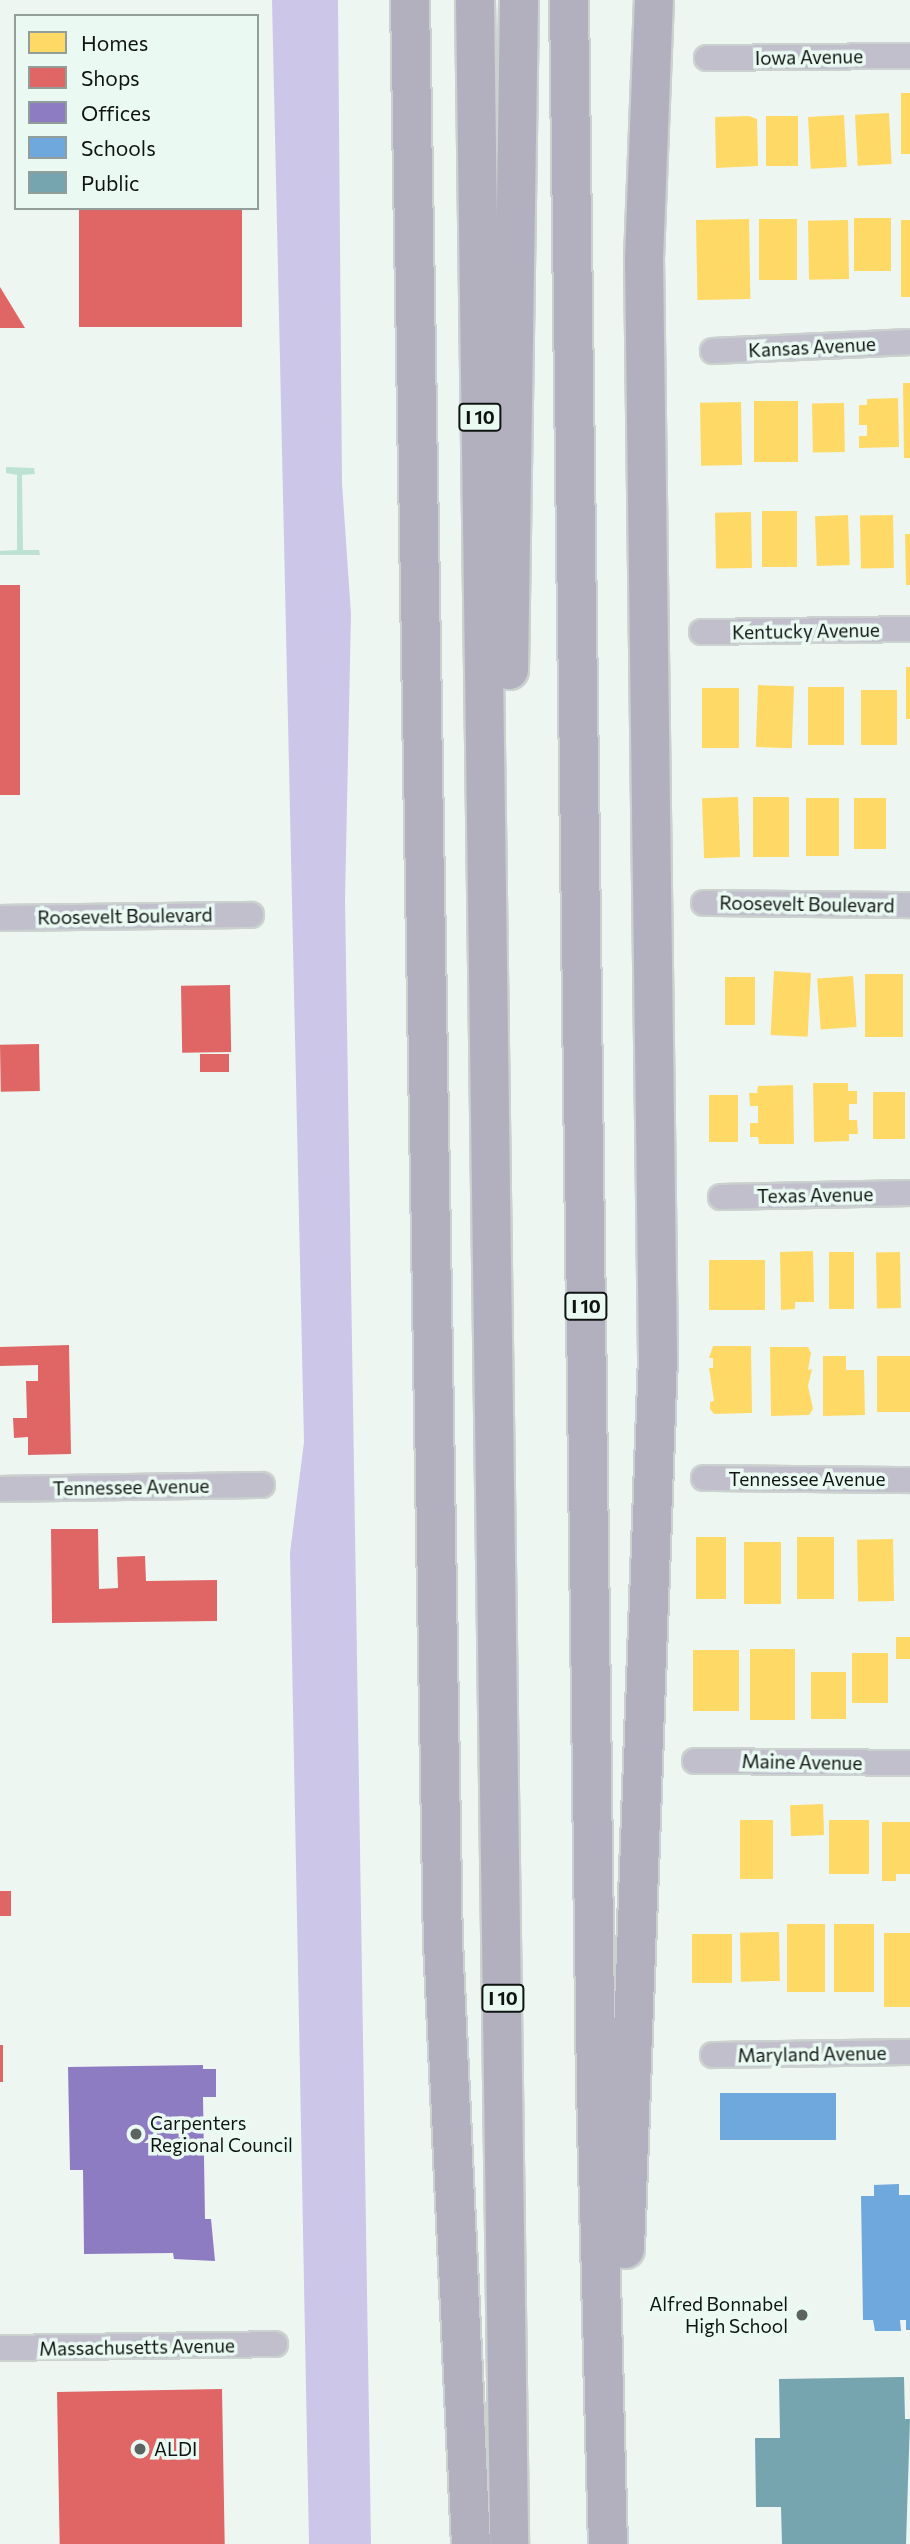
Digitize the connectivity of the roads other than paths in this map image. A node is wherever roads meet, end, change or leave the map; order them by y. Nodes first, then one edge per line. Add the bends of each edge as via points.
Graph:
1 (410, 0) edge
2 (466, 0) edge
3 (475, 0) edge
4 (519, 0) edge
5 (569, 0) edge
6 (584, 0) edge
7 (654, 0) edge
8 (910, 56) edge
9 (707, 58) dead end
10 (476, 95) junction
11 (572, 191) junction
12 (910, 342) edge
13 (713, 351) dead end
14 (910, 629) edge
15 (702, 632) dead end
16 (704, 903) dead end
17 (910, 905) edge
18 (251, 915) dead end
19 (0, 918) edge
20 (910, 1193) edge
21 (721, 1197) dead end
22 (497, 1452) junction
23 (705, 1478) dead end
24 (910, 1480) edge
25 (262, 1485) dead end
26 (0, 1489) edge
27 (695, 1761) dead end
28 (910, 1763) edge
29 (910, 2052) edge
30 (713, 2055) dead end
31 (275, 2344) dead end
32 (0, 2348) edge
33 (606, 2421) junction
34 (471, 2544) edge
35 (509, 2544) edge
36 (608, 2544) edge

1 - 34 highway via 443,1942
2 - 10 highway
3 - 10 highway, I 10
4 - 22 highway
5 - 11 highway, I 10
6 - 11 highway
7 - 33 highway via 644,259 658,1357 623,2300
8 - 9 street, Iowa Avenue
10 - 22 highway, I 10
11 - 33 highway, I 10 via 596,2088
12 - 13 street, Kansas Avenue
14 - 15 street, Kentucky Avenue
16 - 17 street, Roosevelt Boulevard
18 - 19 street, Roosevelt Boulevard
20 - 21 street, Texas Avenue
22 - 35 highway, I 10
23 - 24 street, Tennessee Avenue
25 - 26 street, Tennessee Avenue
27 - 28 street, Maine Avenue
29 - 30 street, Maryland Avenue
31 - 32 street, Massachusetts Avenue
33 - 36 highway, I 10

